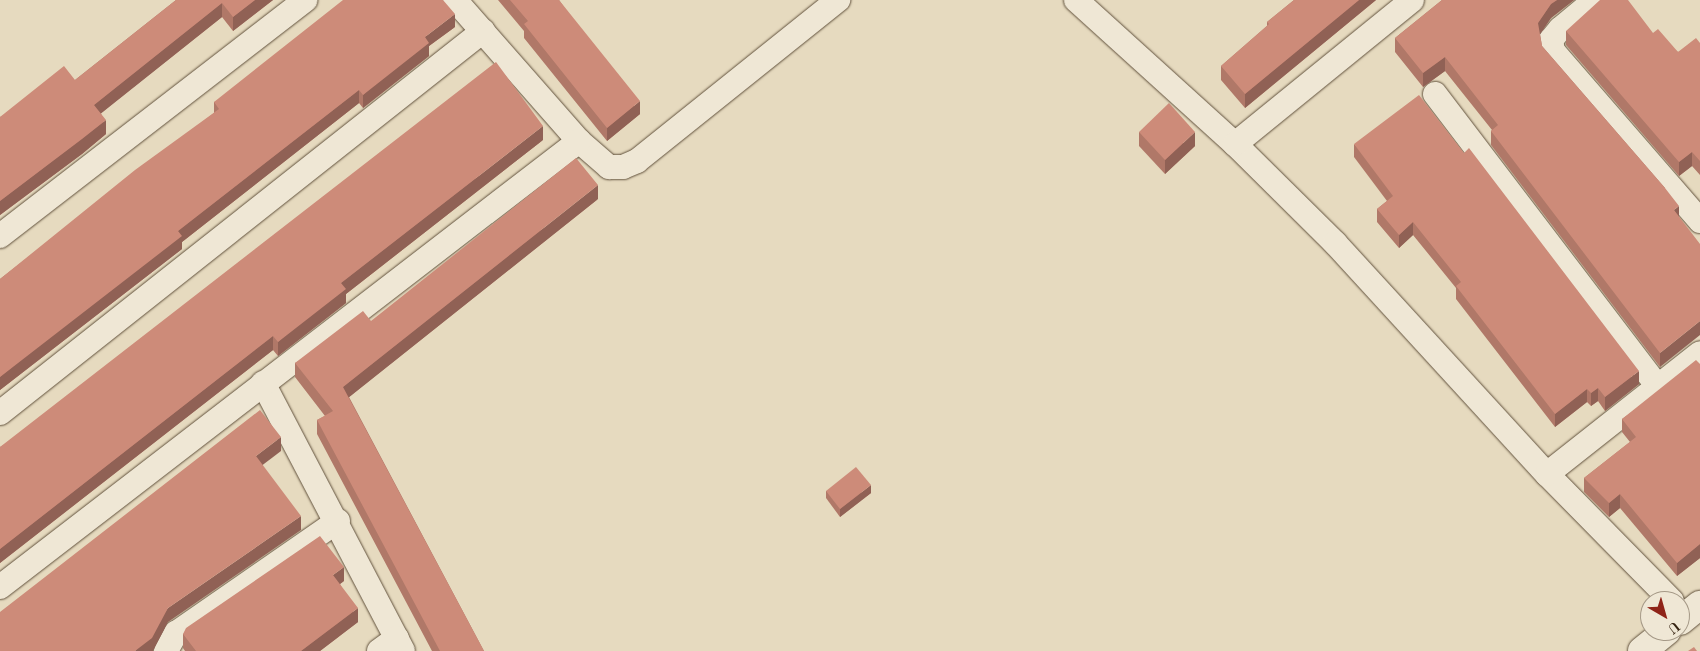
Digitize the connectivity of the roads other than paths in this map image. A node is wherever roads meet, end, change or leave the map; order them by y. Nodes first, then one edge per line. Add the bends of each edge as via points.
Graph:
1 (305, 0) edge
2 (455, 0) edge
3 (838, 0) edge
4 (1076, 0) edge
5 (1412, 0) edge
6 (1595, 0) edge
7 (482, 31) junction
8 (1436, 94) dead end
9 (579, 141) junction
10 (1235, 144) junction
11 (1700, 221) edge
12 (0, 236) edge
13 (1700, 353) edge
14 (263, 383) junction
15 (1658, 386) junction
16 (0, 412) edge
17 (1548, 474) junction
18 (338, 521) junction
19 (0, 587) edge
20 (1659, 591) edge
21 (1653, 641) edge
22 (393, 647) edge
23 (166, 651) edge
24 (1642, 651) edge

1 - 12 street
2 - 7 street
3 - 9 street via 637,160 623,167 609,167
4 - 10 street
5 - 10 street
6 - 11 street via 1560,29 1551,40 1553,50
7 - 9 street
7 - 16 street
8 - 15 street
9 - 14 street
10 - 17 street via 1335,243
13 - 15 street
14 - 18 street
14 - 19 street
15 - 17 street
17 - 20 street
18 - 22 street
18 - 23 street via 176,633
21 - 24 street

